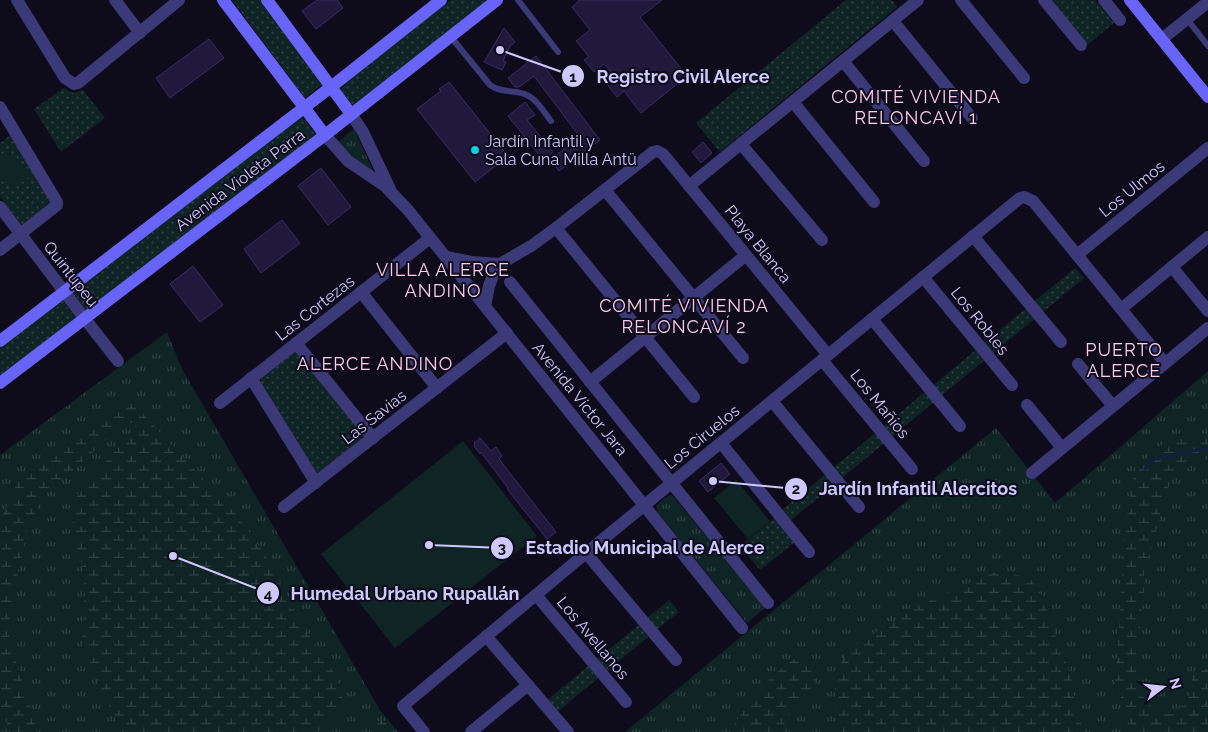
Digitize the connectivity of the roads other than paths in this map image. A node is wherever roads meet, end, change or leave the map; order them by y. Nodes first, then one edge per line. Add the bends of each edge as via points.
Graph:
1 (17, 0) edge
2 (115, 0) edge
3 (179, 0) edge
4 (224, 0) edge
5 (267, 0) edge
6 (441, 0) edge
7 (497, 0) edge
8 (518, 0) edge
9 (918, 0) edge
10 (961, 0) edge
11 (1044, 0) edge
12 (1104, 0) edge
13 (1130, 0) edge
14 (1208, 2) edge
15 (1187, 19) junction
16 (1120, 20) dead end
17 (893, 21) junction
18 (140, 33) junction
19 (451, 36) junction
20 (1162, 39) junction
21 (1081, 45) dead end
22 (1208, 46) edge
23 (558, 52) dead end
24 (843, 61) junction
25 (1024, 78) dead end
26 (331, 87) junction
27 (1208, 97) edge
28 (793, 102) junction
29 (304, 107) junction
30 (0, 108) edge
31 (351, 114) junction
32 (972, 118) dead end
33 (551, 121) dead end
34 (325, 135) junction
35 (742, 144) junction
36 (1208, 148) edge
37 (924, 160) dead end
38 (690, 186) junction
39 (388, 188) junction
40 (605, 190) junction
41 (874, 202) dead end
42 (0, 207) edge
43 (556, 228) junction
44 (20, 234) junction
45 (973, 236) junction
46 (1208, 237) edge
47 (430, 238) junction
48 (822, 240) dead end
49 (0, 250) edge
50 (746, 255) junction
51 (1077, 255) junction
52 (446, 257) junction
53 (500, 264) junction
54 (1172, 268) junction
55 (923, 277) junction
56 (510, 282) dead end
57 (64, 291) junction
58 (361, 292) junction
59 (694, 298) junction
60 (485, 306) junction
61 (1121, 309) junction
62 (1208, 311) edge
63 (85, 319) junction
64 (872, 319) junction
65 (1208, 328) edge
66 (507, 334) junction
67 (646, 337) junction
68 (0, 341) edge
69 (1061, 342) dead end
70 (296, 343) junction
71 (744, 358) dead end
72 (825, 358) junction
73 (118, 361) dead end
74 (1165, 363) junction
75 (1078, 364) dead end
76 (251, 378) junction
77 (590, 382) junction
78 (0, 383) edge
79 (1012, 385) dead end
80 (437, 388) junction
81 (694, 397) dead end
82 (772, 401) junction
83 (220, 403) dead end
84 (1027, 405) dead end
85 (1113, 406) junction
86 (960, 426) dead end
87 (373, 438) junction
88 (721, 443) junction
89 (1062, 448) junction
90 (912, 470) dead end
91 (1032, 474) dead end
92 (316, 483) junction
93 (671, 484) junction
94 (645, 506) junction
95 (284, 508) dead end
96 (859, 508) dead end
97 (809, 552) dead end
98 (586, 553) junction
99 (536, 595) junction
100 (768, 603) dead end
101 (742, 628) dead end
102 (486, 636) junction
103 (676, 660) dead end
104 (528, 685) junction
105 (626, 702) dead end
106 (424, 732) edge
107 (471, 732) edge
108 (568, 732) edge

1 - 18 street via 65,78 72,84 78,83
2 - 18 street
3 - 18 street
4 - 29 main road
5 - 26 main road
6 - 26 main road, Avenida Violeta Parra
7 - 19 main road, Avenida Violeta Parra
8 - 23 lane
9 - 17 street
10 - 25 street
11 - 21 street
12 - 16 street
13 - 20 main road
14 - 15 street
15 - 20 street
15 - 22 lane
17 - 24 street
17 - 32 street
19 - 31 main road, Avenida Violeta Parra
19 - 33 lane via 490,85 495,89 525,94
20 - 27 main road
24 - 28 street
24 - 37 street
26 - 29 main road, Avenida Violeta Parra
26 - 31 main road
28 - 35 street
28 - 41 street
29 - 34 main road
29 - 57 main road, Avenida Violeta Parra
30 - 44 street via 57,202
31 - 34 main road, Avenida Violeta Parra
31 - 39 street, Avenida Víctor Jara via 363,132
34 - 39 street, Avenida Víctor Jara via 348,161
34 - 63 main road, Avenida Violeta Parra
35 - 38 street
35 - 48 street
36 - 51 street, Los Ulmos
38 - 40 street, Playa Blanca via 657,151
38 - 50 street, Playa Blanca
39 - 47 street, Avenida Víctor Jara
40 - 43 street
40 - 59 street
42 - 44 street, Quintupeu
43 - 53 street
43 - 67 street
44 - 49 street
44 - 57 street, Quintupeu
45 - 51 street, Los Ciruelos via 1024,197 1033,201
45 - 55 street, Los Ciruelos
45 - 69 street
46 - 54 street
47 - 52 street, Avenida Víctor Jara
47 - 58 street, Las Cortezas
50 - 59 street
50 - 72 street, Playa Blanca
51 - 61 street
52 - 53 street
52 - 60 street, Avenida Víctor Jara
53 - 60 street via 489,286
54 - 61 street
54 - 62 street
55 - 64 street, Los Ciruelos
55 - 79 street, Los Robles
56 - 77 street, Avenida Víctor Jara
57 - 63 street, Quintupeu
57 - 68 main road, Avenida Violeta Parra
58 - 70 street, Las Cortezas
58 - 80 street
59 - 67 street
59 - 71 street
60 - 66 street, Avenida Víctor Jara
61 - 74 street
63 - 73 street, Quintupeu
63 - 78 main road, Avenida Violeta Parra
64 - 72 street, Los Ciruelos
64 - 86 street
65 - 74 street
66 - 80 street, Las Savias
66 - 94 street, Avenida Víctor Jara
67 - 77 street
67 - 81 street
70 - 76 street, Las Cortezas
70 - 87 street
72 - 82 street, Los Ciruelos
72 - 90 street, Los Mañíos
74 - 85 street
75 - 85 street
76 - 83 street, Las Cortezas
76 - 92 street
77 - 93 street, Avenida Víctor Jara
80 - 87 street, Las Savias
82 - 88 street, Los Ciruelos
82 - 96 street
84 - 89 street
85 - 89 street
87 - 92 street, Las Savias
88 - 93 street, Los Ciruelos
88 - 97 street
89 - 91 street
92 - 95 street, Las Savias
93 - 94 street, Los Ciruelos
93 - 100 street, Avenida Víctor Jara
94 - 98 street, Los Ciruelos
94 - 101 street, Avenida Víctor Jara
98 - 99 street, Los Ciruelos
98 - 103 street
99 - 102 street, Los Ciruelos
99 - 105 street, Los Avellanos
102 - 104 street
102 - 106 street, Los Ciruelos via 403,706
104 - 107 street
104 - 108 street

